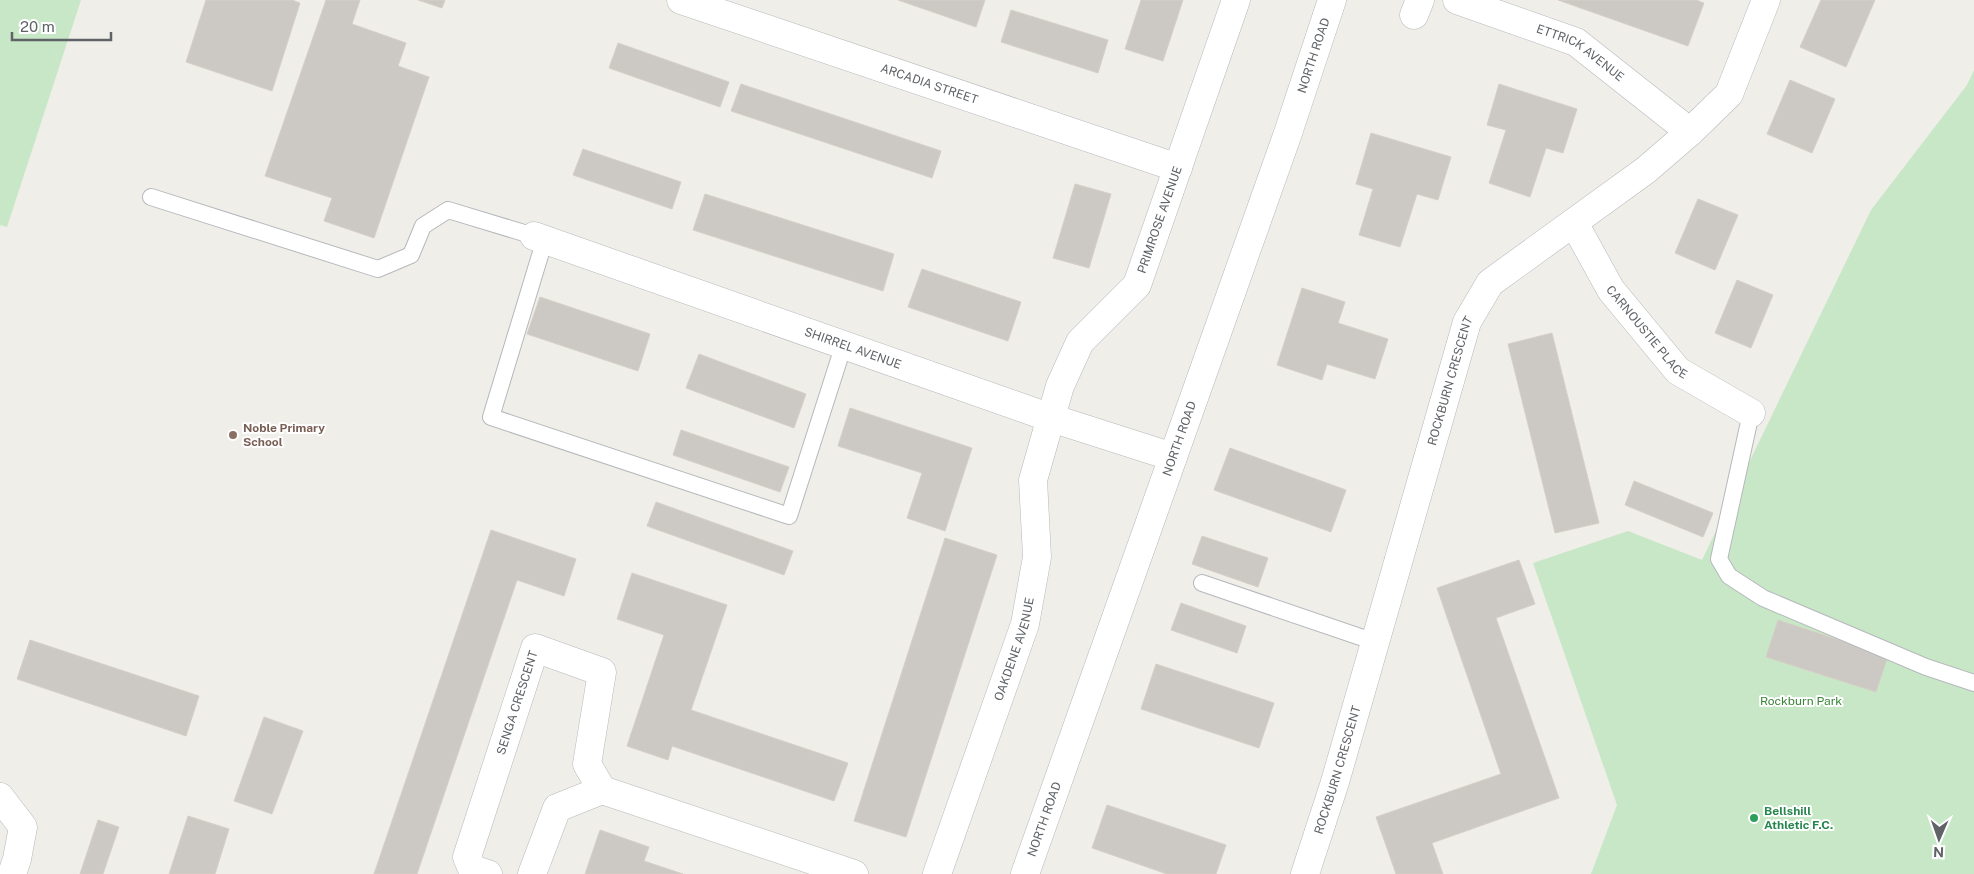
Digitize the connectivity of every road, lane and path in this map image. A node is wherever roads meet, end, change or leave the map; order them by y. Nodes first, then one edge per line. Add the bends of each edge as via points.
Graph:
1 (680, 0) edge
2 (1236, 0) edge
3 (1332, 0) edge
4 (1457, 0) edge
5 (1766, 0) edge
6 (1690, 132) junction
7 (1178, 168) junction
8 (151, 197) dead end
9 (1574, 223) junction
10 (540, 238) junction
11 (844, 344) junction
12 (1751, 413) joint
13 (1051, 418) junction
14 (1173, 457) junction
15 (1202, 583) dead end
16 (1375, 642) junction
17 (1974, 683) edge
18 (602, 790) junction
19 (0, 797) edge
20 (12, 874) edge
21 (488, 874) edge
22 (532, 874) edge
23 (854, 874) edge
24 (937, 874) edge
25 (1025, 874) edge
26 (1305, 874) edge

1 - 7 street, ARCADIA STREET
2 - 7 street, PRIMROSE AVENUE
3 - 14 street, NORTH ROAD
4 - 6 street, ETTRICK AVENUE via 1576,42
5 - 6 street, ROCKBURN CRESCENT via 1729,94
6 - 9 street, ROCKBURN CRESCENT via 1646,170
7 - 13 street, PRIMROSE AVENUE via 1137,286 1080,342 1060,386
8 - 10 lane via 378,269 411,255 423,226 448,210
9 - 12 street, CARNOUSTIE PLACE via 1611,290 1678,371
9 - 16 street, ROCKBURN CRESCENT via 1490,284 1466,322
10 - 11 street, SHIRREL AVENUE
10 - 11 lane via 490,417 789,516
11 - 13 street, SHIRREL AVENUE
12 - 17 lane via 1719,559 1729,576 1763,598
13 - 14 street, SHIRREL AVENUE
13 - 24 street, OAKDENE AVENUE via 1033,480 1038,556 1026,624
14 - 25 street, NORTH ROAD
15 - 16 lane
16 - 26 street, ROCKBURN CRESCENT
18 - 21 street, SENGA CRESCENT via 587,764 602,672 535,648 467,857 472,869
18 - 22 street via 557,808
18 - 23 street
19 - 20 street via 23,827 18,860

